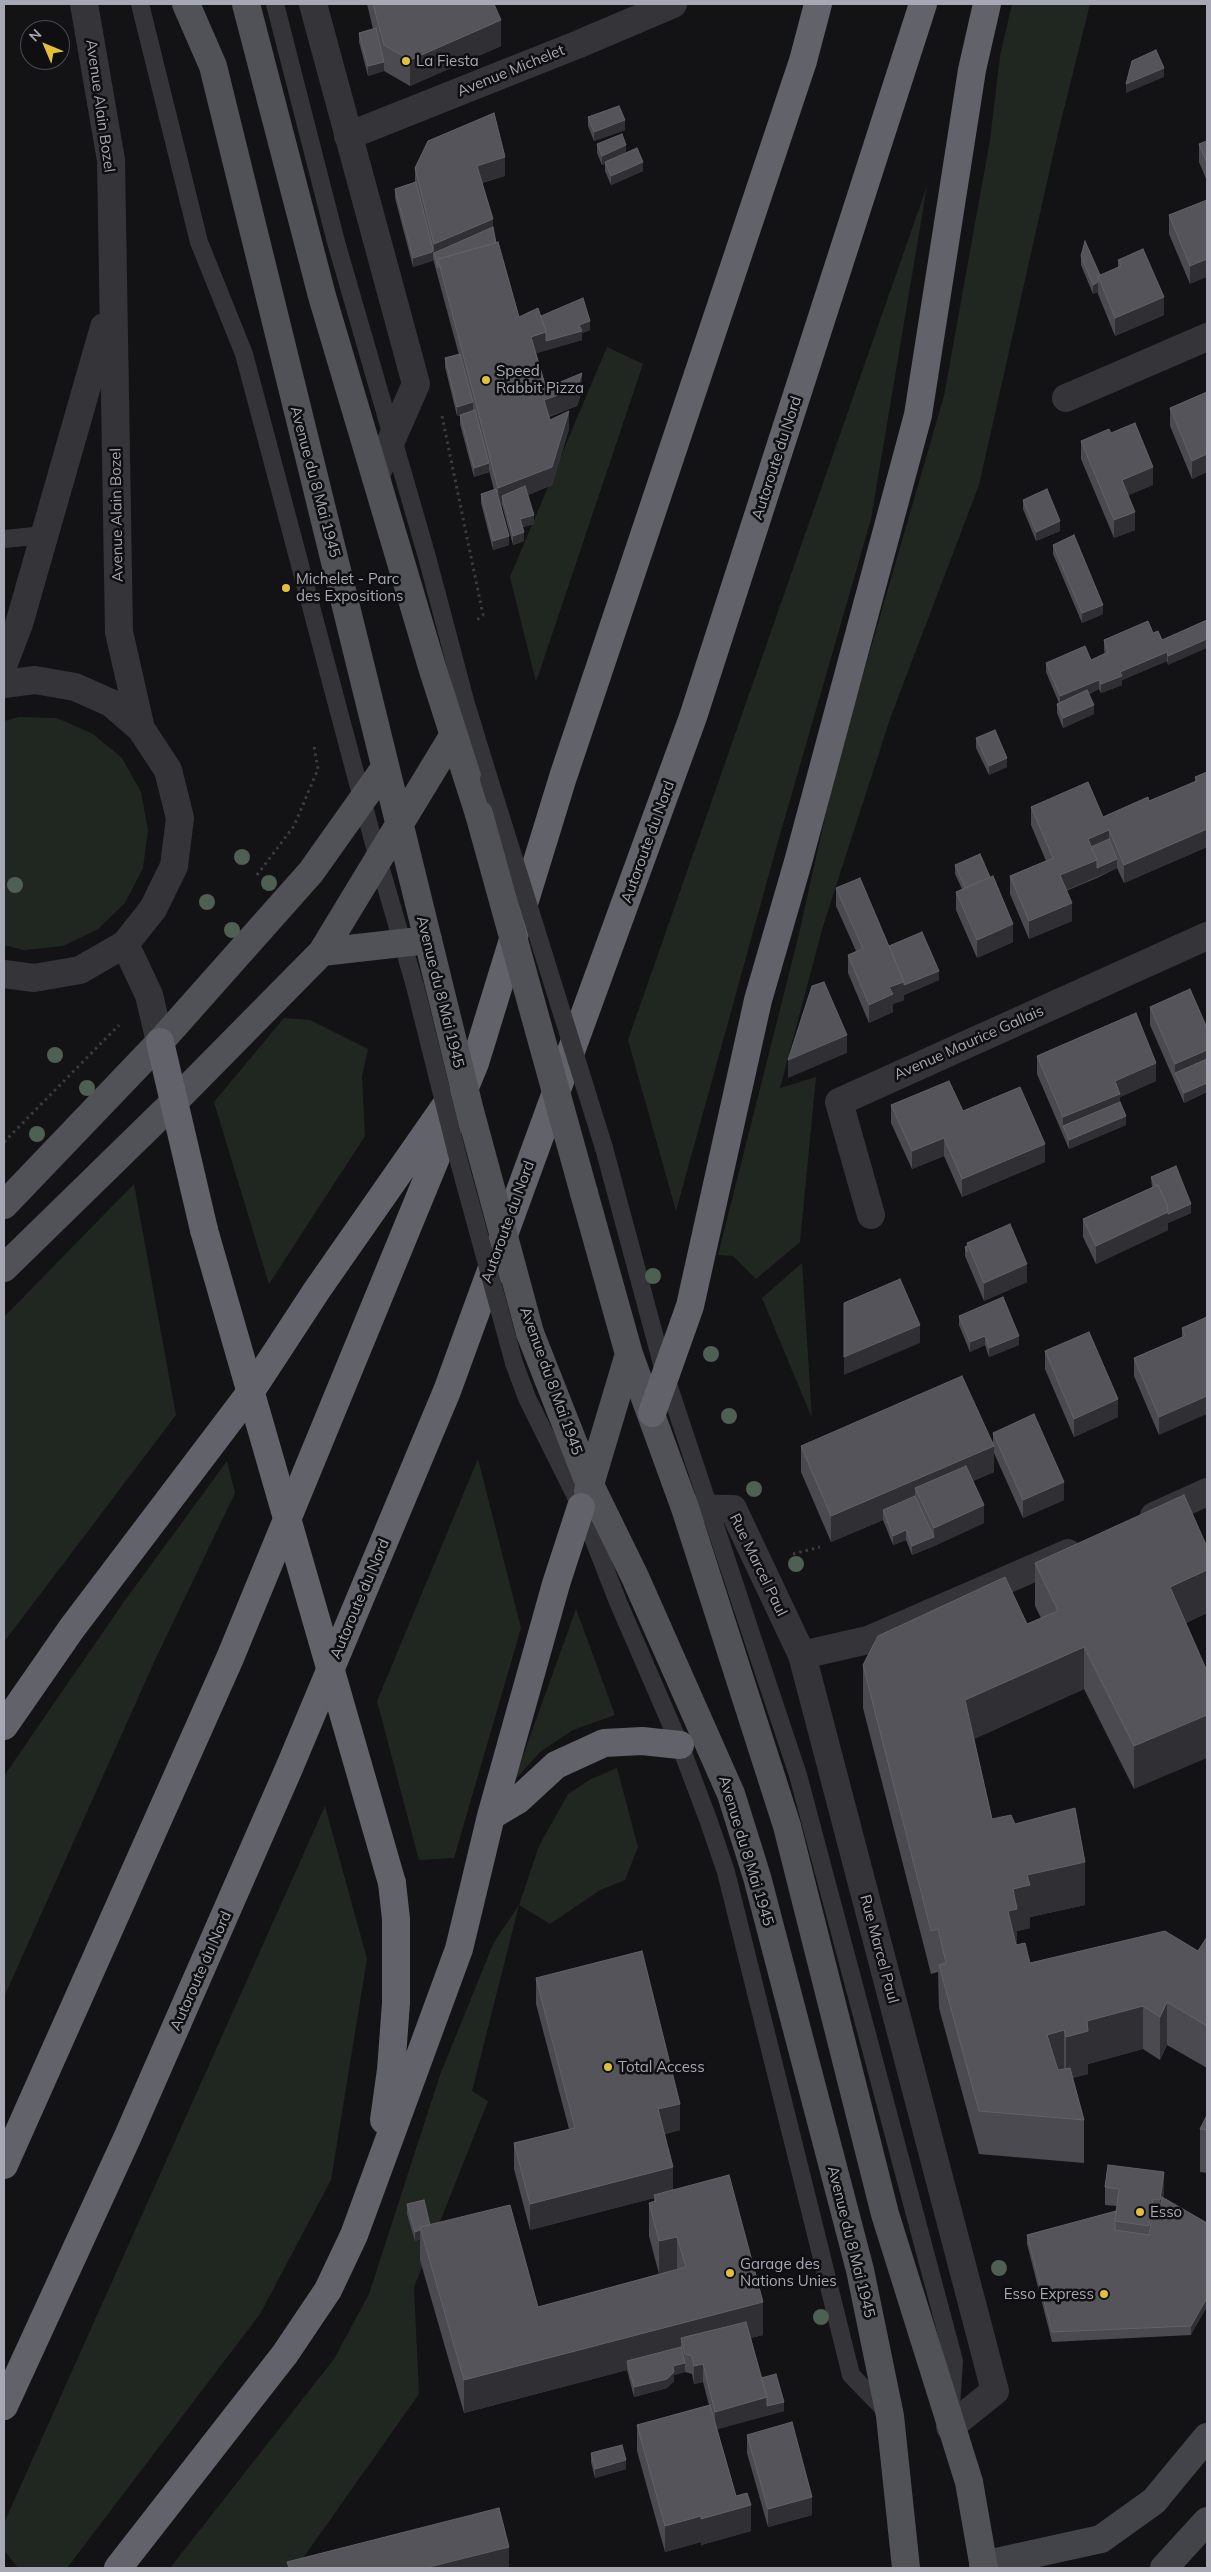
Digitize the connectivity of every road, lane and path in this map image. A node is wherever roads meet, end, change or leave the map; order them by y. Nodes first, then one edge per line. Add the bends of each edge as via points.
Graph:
1 (84, 4) edge
2 (140, 4) edge
3 (186, 4) edge
4 (246, 4) edge
5 (275, 4) edge
6 (313, 4) edge
7 (673, 4) edge
8 (818, 4) edge
9 (923, 4) edge
10 (987, 4) edge
11 (348, 136) junction
12 (112, 300) junction
13 (1207, 337) edge
14 (1066, 398) dead end
15 (392, 437) junction
16 (376, 475) junction
17 (44, 535) junction
18 (4, 539) edge
19 (4, 663) edge
20 (4, 684) edge
21 (466, 704) junction
22 (141, 729) junction
23 (454, 736) junction
24 (313, 741) dead end
25 (384, 770) junction
26 (363, 800) junction
27 (399, 827) junction
28 (378, 859) junction
29 (256, 877) dead end
30 (1207, 936) edge
31 (416, 941) junction
32 (125, 944) junction
33 (322, 952) junction
34 (4, 974) edge
35 (149, 995) junction
36 (160, 1042) junction
37 (475, 1063) junction
38 (173, 1103) junction
39 (4, 1142) edge
40 (4, 1205) edge
41 (871, 1215) dead end
42 (4, 1268) edge
43 (629, 1354) junction
44 (665, 1375) junction
45 (652, 1413) junction
46 (1207, 1492) edge
47 (586, 1496) junction
48 (697, 1508) junction
49 (1134, 1524) edge
50 (1088, 1544) edge
51 (820, 1547) dead end
52 (789, 1555) dead end
53 (802, 1655) junction
54 (4, 1726) edge
55 (680, 1745) junction
56 (718, 1764) junction
57 (492, 1816) junction
58 (4, 2165) edge
59 (374, 2183) junction
60 (4, 2406) edge
61 (890, 2416) junction
62 (950, 2427) junction
63 (1207, 2437) edge
64 (1207, 2521) edge
65 (978, 2567) edge
66 (118, 2568) edge
67 (906, 2568) edge
68 (1164, 2568) edge

1 - 12 street, Avenue Alain Bozel via 111,160
2 - 26 lane via 199,242 244,354
3 - 25 main road, Avenue du 8 Mai 1945 via 213,66 359,653
4 - 16 main road via 322,296
5 - 15 lane via 336,242
6 - 11 street
7 - 11 street, Avenue Michelet
8 - 37 highway via 800,71 563,777
9 - 60 highway, Autoroute du Nord via 693,717 446,1390 290,1766 128,2136
10 - 44 highway via 972,70 918,415 758,1000 690,1306
11 - 15 street via 416,384
12 - 17 street, Avenue Alain Bozel
12 - 22 street, Avenue Alain Bozel via 119,632
13 - 14 street
15 - 16 street
15 - 21 lane
16 - 23 main road
17 - 18 lane
17 - 19 street, Avenue Alain Bozel
20 - 22 street via 35,680 75,687 111,703
21 - 23 lane
21 - 44 lane, bridge via 604,1148
22 - 32 street via 168,770 180,818 174,866 153,909
23 - 27 main road
23 - 43 main road, bridge via 479,814
24 - 29 path via 318,768 294,826
25 - 26 main road
25 - 27 main road, Avenue du 8 Mai 1945
26 - 28 lane
26 - 36 main road via 311,872
27 - 28 main road
27 - 31 main road, Avenue du 8 Mai 1945
28 - 31 lane
28 - 33 main road
30 - 41 street, Avenue Maurice Gallais via 839,1102
31 - 33 main road
31 - 47 main road, Avenue du 8 Mai 1945, bridge via 470,1111 530,1333
31 - 47 lane, bridge via 415,986 514,1363 527,1398
32 - 34 street via 80,970 34,978
32 - 35 street
33 - 38 main road
35 - 36 street
35 - 39 path
36 - 38 highway
36 - 40 main road
37 - 54 highway via 317,1290 247,1397 72,1628
37 - 58 highway via 230,1658
38 - 42 main road
38 - 59 highway, bridge via 204,1230 392,1883 396,1919 396,2003 391,2070
43 - 45 main road
43 - 47 main road
44 - 45 highway
44 - 48 lane
45 - 48 main road
46 - 49 street
47 - 55 lane via 618,1602
47 - 56 main road, Avenue du 8 Mai 1945 via 635,1578
47 - 57 highway via 556,1584
48 - 53 street, Rue Marcel Paul via 732,1509
48 - 62 main road via 786,1826 885,2214
50 - 53 street via 868,1640
51 - 52 path
53 - 62 street, Rue Marcel Paul via 995,2391
55 - 56 main road
55 - 57 highway via 642,1741 604,1743 556,1765 518,1800
55 - 61 lane via 726,1872 851,2375
56 - 61 main road, Avenue du 8 Mai 1945 via 731,1794 757,1877 860,2270
57 - 59 highway via 459,1949
59 - 66 highway via 328,2290 291,2346
61 - 67 main road, Avenue du 8 Mai 1945
62 - 65 main road via 969,2482
63 - 65 main road via 1154,2501 1101,2539
64 - 68 main road

